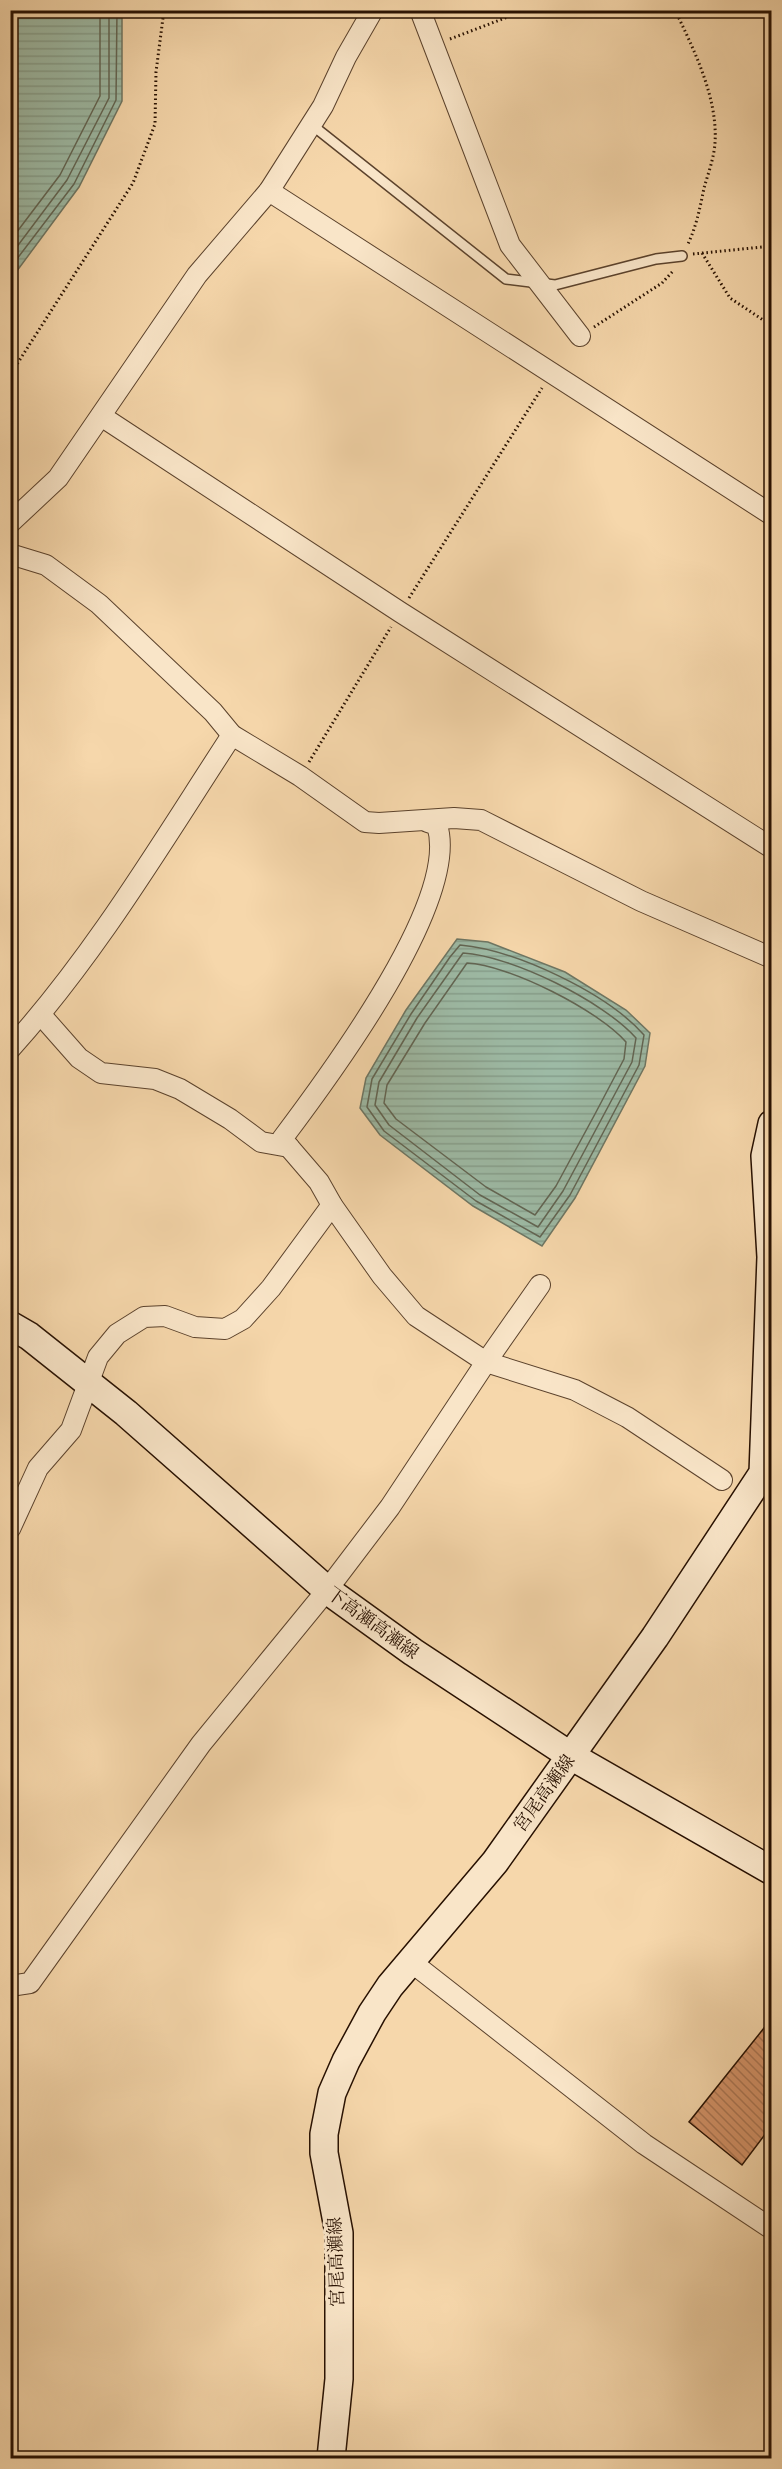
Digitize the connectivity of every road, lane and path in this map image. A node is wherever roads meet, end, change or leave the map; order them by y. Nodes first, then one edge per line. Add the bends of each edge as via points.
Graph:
1 (164, 10) edge
2 (373, 10) edge
3 (420, 10) edge
4 (526, 10) edge
5 (675, 10) edge
6 (434, 45) junction
7 (312, 125) junction
8 (269, 191) junction
9 (771, 246) edge
10 (702, 253) junction
11 (682, 256) junction
12 (538, 282) junction
13 (771, 326) edge
14 (580, 336) joint
15 (552, 373) junction
16 (10, 375) edge
17 (101, 416) junction
18 (771, 515) edge
19 (10, 523) edge
20 (10, 554) edge
21 (400, 612) junction
22 (232, 735) junction
23 (300, 776) junction
24 (428, 822) junction
25 (771, 848) edge
26 (771, 958) edge
27 (41, 1015) junction
28 (10, 1049) edge
29 (771, 1130) edge
30 (289, 1147) junction
31 (332, 1205) junction
32 (540, 1285) dead end
33 (10, 1325) edge
34 (486, 1362) junction
35 (88, 1382) junction
36 (722, 1480) dead end
37 (10, 1529) edge
38 (327, 1590) junction
39 (571, 1756) junction
40 (771, 1871) edge
41 (410, 1961) junction
42 (10, 1986) edge
43 (771, 2229) edge
44 (332, 2458) edge

1 - 16 path via 154,124 133,183
2 - 7 street
3 - 6 street
4 - 6 path
5 - 11 path via 708,94 715,125 715,145 694,232
6 - 12 street via 510,245
7 - 8 street
7 - 12 lane via 506,279
8 - 15 street
8 - 17 street via 197,275
9 - 10 path
10 - 11 path
10 - 13 path via 730,298
11 - 12 lane via 555,285
11 - 14 path via 662,283
12 - 14 street
15 - 18 street
15 - 21 path
17 - 19 street via 58,478
17 - 21 street
20 - 22 street via 46,565 99,604 213,712
21 - 23 path
21 - 25 street
22 - 23 street
22 - 27 street via 80,965
23 - 24 street via 365,822
24 - 26 street via 481,820 641,901
24 - 30 street via 437,825 441,838 426,909 413,939 338,1063 282,1139
27 - 28 street
27 - 30 street via 80,1058 101,1073 156,1079 180,1089 261,1142
29 - 39 main road, 宮尾高瀬線 via 765,1156 771,1257 762,1473 655,1637
30 - 31 street via 319,1182
31 - 34 street via 416,1316
31 - 35 street via 243,1319 225,1329 195,1327 165,1316 144,1317 117,1334 104,1349
32 - 34 street
33 - 35 main road, 下高瀬高瀬線
34 - 36 street via 575,1390 627,1416
34 - 38 street via 390,1507
35 - 37 street via 71,1430 38,1467
35 - 38 main road, 下高瀬高瀬線
38 - 39 main road, 下高瀬高瀬線
38 - 42 street via 201,1744 30,1983
39 - 40 main road, 下高瀬高瀬線
39 - 41 main road, 宮尾高瀬線 via 495,1862
41 - 43 street via 644,2144
41 - 44 main road, 宮尾高瀬線 via 356,2042 332,2092 327,2115 324,2153 339,2233 339,2379

